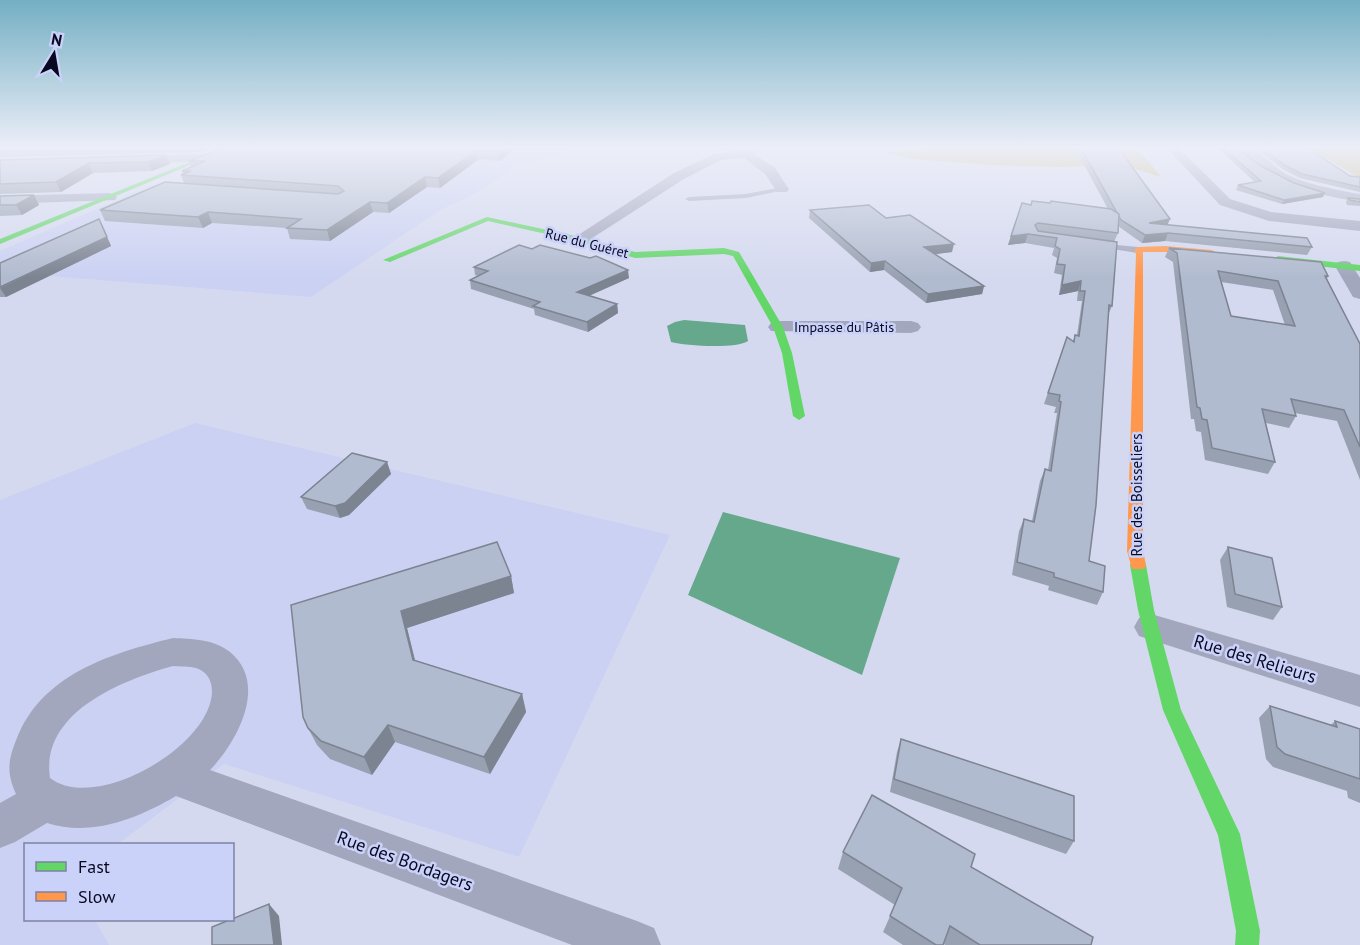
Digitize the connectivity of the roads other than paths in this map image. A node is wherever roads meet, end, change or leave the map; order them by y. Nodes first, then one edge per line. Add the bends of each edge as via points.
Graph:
1 (126, 190) edge
2 (657, 190) edge
3 (776, 190) edge
4 (1214, 190) edge
5 (1321, 190) edge
6 (110, 197) junction
7 (1360, 198) edge
8 (689, 199) dead end
9 (0, 200) edge
10 (1360, 226) edge
11 (580, 239) junction
12 (0, 242) edge
13 (1094, 244) edge
14 (1138, 250) junction
15 (1221, 254) edge
16 (1266, 258) edge
17 (387, 260) dead end
18 (1352, 267) edge
19 (1360, 292) edge
20 (778, 327) junction
21 (911, 327) dead end
22 (799, 416) dead end
23 (1150, 627) junction
24 (1360, 691) edge
25 (173, 776) junction
26 (42, 802) junction
27 (0, 827) edge
28 (637, 945) edge
29 (1247, 945) edge

1 - 6 street
2 - 11 street
3 - 8 lane
4 - 10 street via 1225,202 1269,216
5 - 7 street
6 - 9 street
6 - 12 street
11 - 17 street, Rue du Guéret via 487,219
11 - 20 street, Rue du Guéret via 635,255 724,251 736,254
13 - 14 lane
14 - 15 street
14 - 23 street, Rue des Boisseliers via 1135,551
16 - 18 street
18 - 19 street
20 - 21 street, Impasse du Pâtis
20 - 22 street
23 - 24 street, Rue des Relieurs
23 - 29 street, Rue des Boisseliers via 1172,710 1229,834 1248,931
25 - 26 street via 139,795 102,807 68,810
25 - 26 street via 202,750 222,724 231,699 230,678 219,663 199,654 173,652 112,669 82,687 54,711 35,737 25,762 27,786
25 - 28 street, Rue des Bordagers
26 - 27 street

